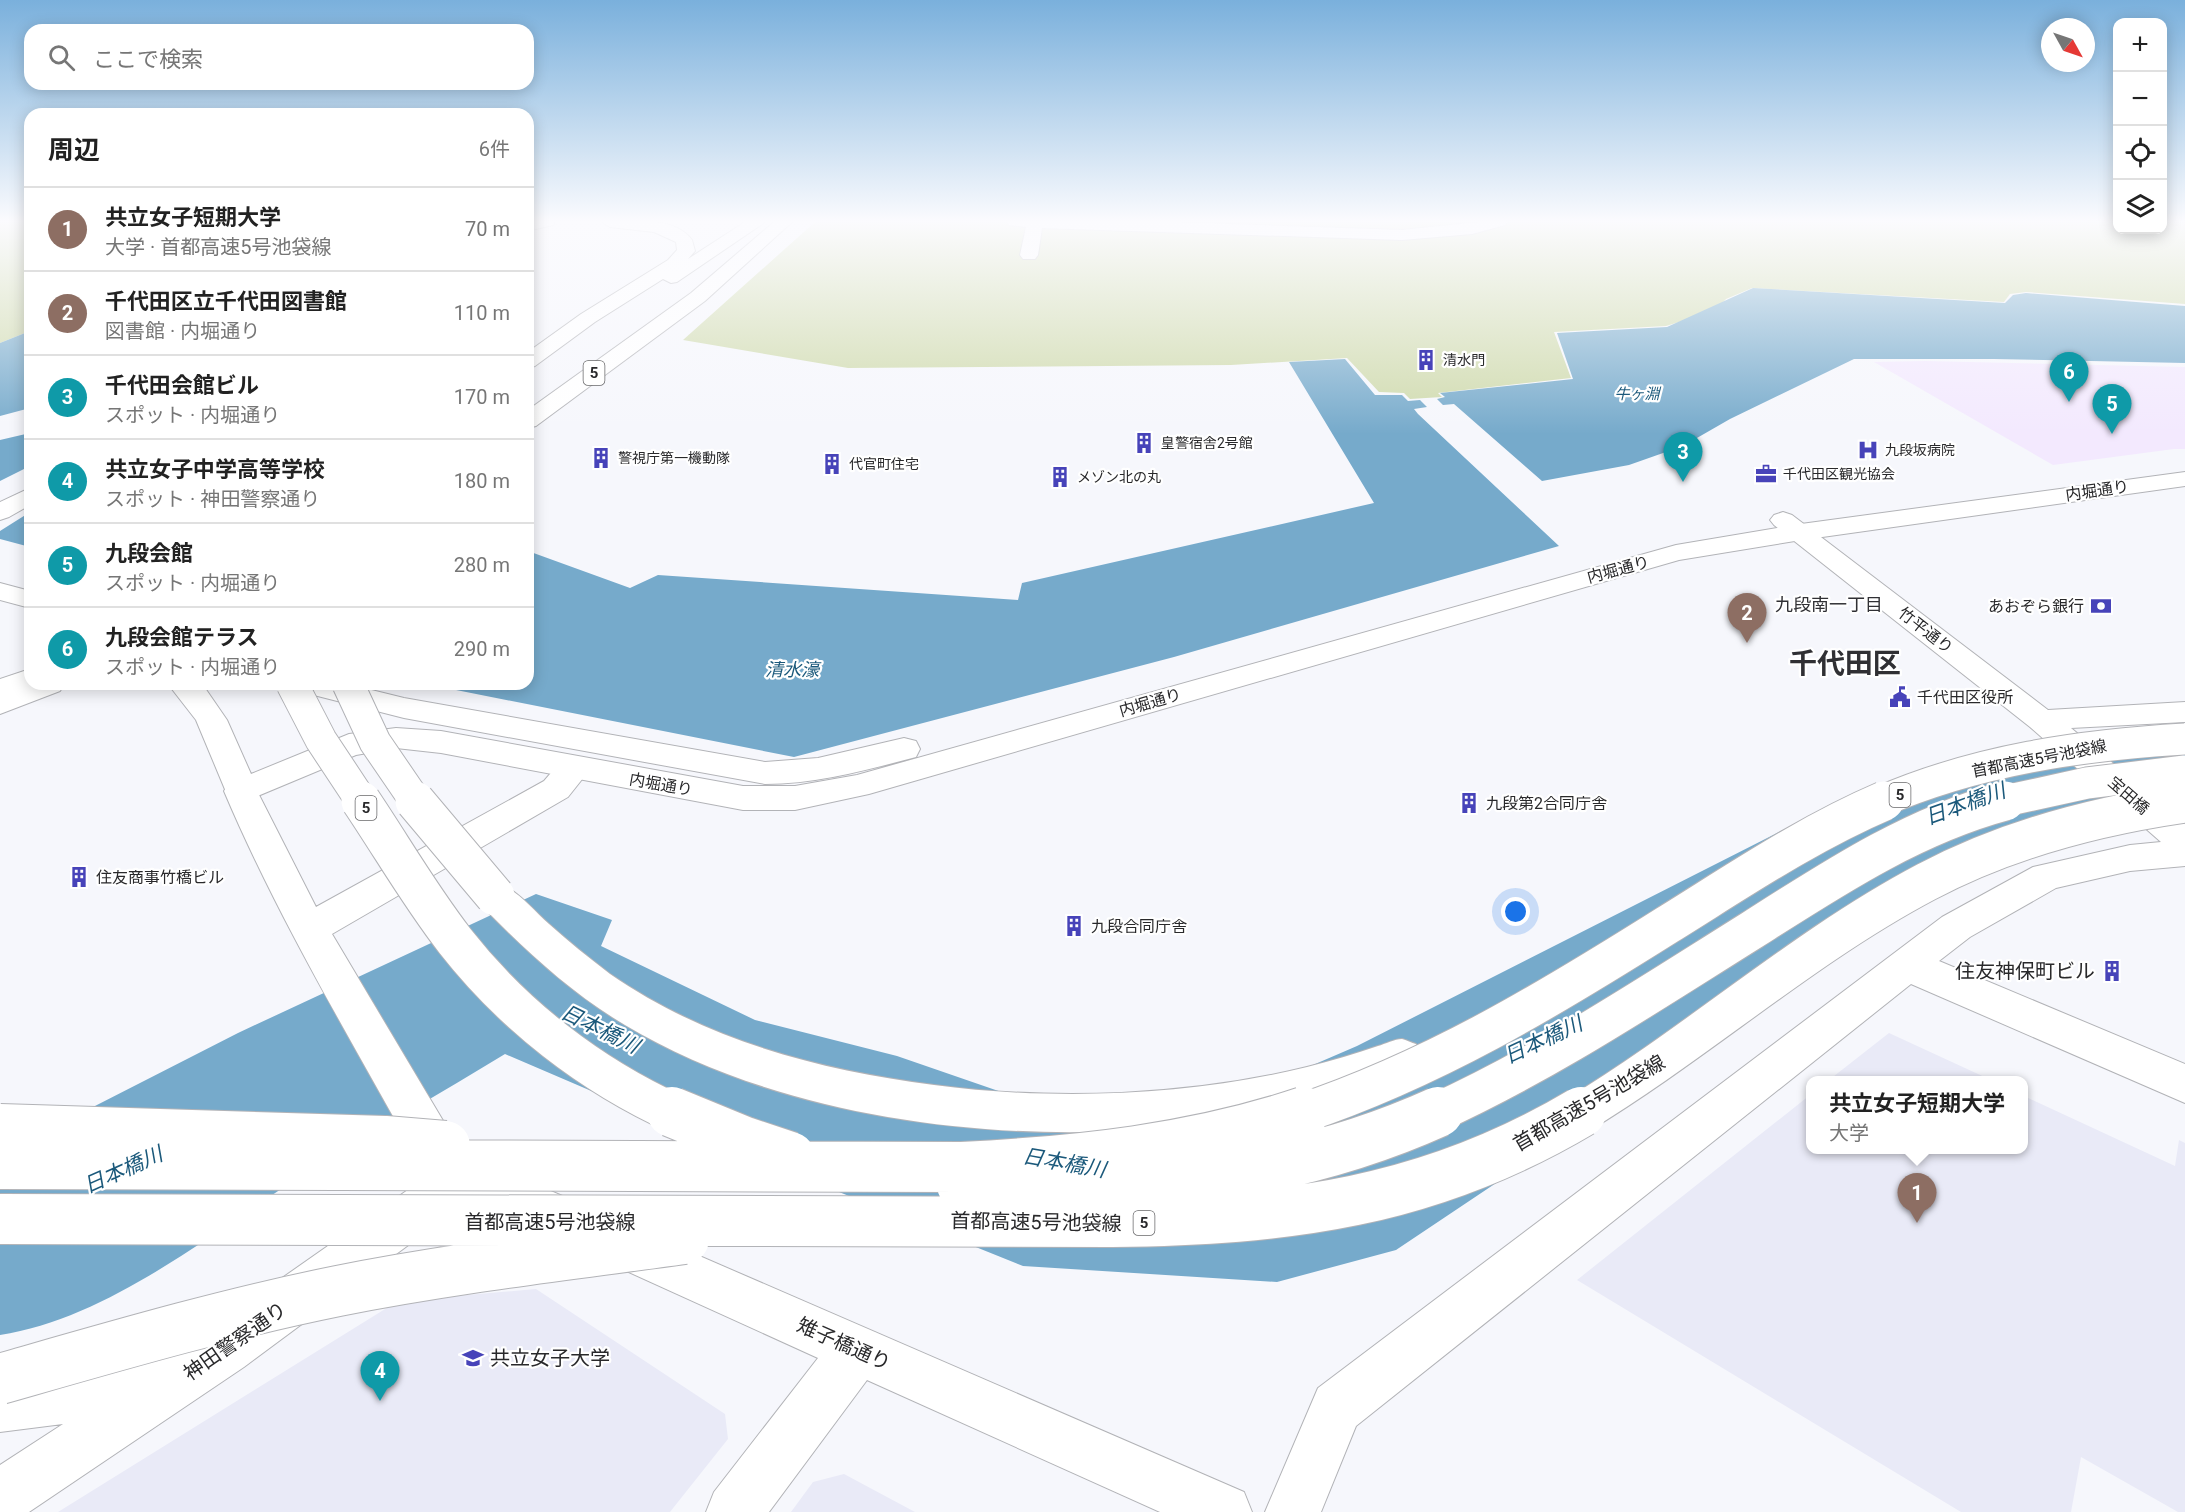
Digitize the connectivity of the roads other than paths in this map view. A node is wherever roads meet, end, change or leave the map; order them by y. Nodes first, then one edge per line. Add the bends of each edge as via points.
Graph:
1 (644, 293) edge
2 (655, 293) edge
3 (655, 293) edge
4 (662, 293) edge
5 (703, 293) edge
6 (615, 320) junction
7 (591, 340) dead end
8 (534, 368) edge
9 (534, 368) edge
10 (534, 396) edge
11 (534, 417) edge
12 (2185, 465) edge
13 (2185, 479) edge
14 (24, 483) edge
15 (0, 496) edge
16 (24, 498) edge
17 (0, 512) edge
18 (1792, 526) junction
19 (0, 591) edge
20 (24, 598) edge
21 (24, 680) edge
22 (0, 690) edge
23 (34, 690) edge
24 (190, 690) edge
25 (295, 690) edge
26 (333, 690) edge
27 (351, 690) edge
28 (0, 704) edge
29 (2185, 712) edge
30 (2048, 726) junction
31 (2185, 739) edge
32 (574, 768) junction
33 (2185, 771) edge
34 (241, 791) junction
35 (2182, 834) edge
36 (309, 929) junction
37 (1646, 938) junction
38 (1908, 965) junction
39 (2185, 1084) edge
40 (0, 1129) edge
41 (0, 1164) edge
42 (669, 1166) junction
43 (465, 1176) junction
44 (0, 1219) edge
45 (810, 1222) junction
46 (226, 1349) junction
47 (857, 1350) junction
48 (0, 1379) edge
49 (0, 1405) edge
50 (0, 1498) edge
51 (734, 1512) edge
52 (1224, 1512) edge
53 (1293, 1512) edge

1 - 6 main road
2 - 6 main road
3 - 6 main road
4 - 6 main road
5 - 11 main road, 5
6 - 8 main road
6 - 10 main road
7 - 9 main road, 5
12 - 18 main road, 内堀通り
13 - 18 main road, 内堀通り
14 - 15 main road
16 - 17 main road
18 - 26 main road, 内堀通り via 1707,531 1600,555 845,765 791,774 739,770 404,708
18 - 30 main road, 竹平通り
18 - 32 main road, 内堀通り via 1622,567 824,794 743,798
19 - 20 main road
21 - 22 main road
23 - 28 main road
24 - 34 main road via 215,723
25 - 33 main road, 首都高速5号池袋線 / 5, bridge via 311,724 447,929 481,972 519,1011 610,1081 664,1110 730,1138 795,1159 940,1184 1015,1189 1096,1190 1166,1185 1302,1161 1370,1140 1430,1116 1530,1065 1864,859 1930,827 1998,803 2054,789 2116,777
27 - 37 main road, 首都高速5号池袋線 / 5, bridge via 366,726 423,811 495,896 550,949 620,1002 670,1030 745,1063 842,1090 1002,1110 1120,1110 1228,1102 1364,1070 1428,1048 1499,1016
29 - 30 main road
30 - 35 main road, 宝田橋, bridge
31 - 37 main road, 首都高速5号池袋線 / 5, bridge via 2089,746 2021,759 1958,774 1889,799 1792,848
32 - 34 main road, 内堀通り via 441,742 396,738 350,746
32 - 36 main road via 556,789
34 - 36 main road
35 - 38 main road via 2130,858 2046,878 1956,927
35 - 45 main road, 首都高速5号池袋線 / 5, bridge via 2096,818 2042,832 1942,874 1841,933 1671,1056 1553,1129 1444,1178 1384,1196 1313,1210 1232,1219 1143,1223
36 - 43 main road via 429,1138
37 - 42 main road, 首都高速5号池袋線 / 5, bridge via 1495,1030 1444,1056 1328,1104 1193,1142 1115,1155 962,1167
38 - 39 main road
38 - 53 main road via 1337,1407
40 - 42 main road, bridge via 385,1141
41 - 42 main road, 首都高速5号池袋線 / 5, bridge
43 - 46 main road, 神田警察通り
43 - 47 main road, 雉子橋通り
44 - 45 main road, 首都高速5号池袋線 / 5, bridge
45 - 48 main road, bridge via 448,1271 338,1291 222,1318
46 - 49 main road via 90,1394
46 - 50 main road, 神田警察通り
47 - 51 main road
47 - 52 main road, 雉子橋通り

